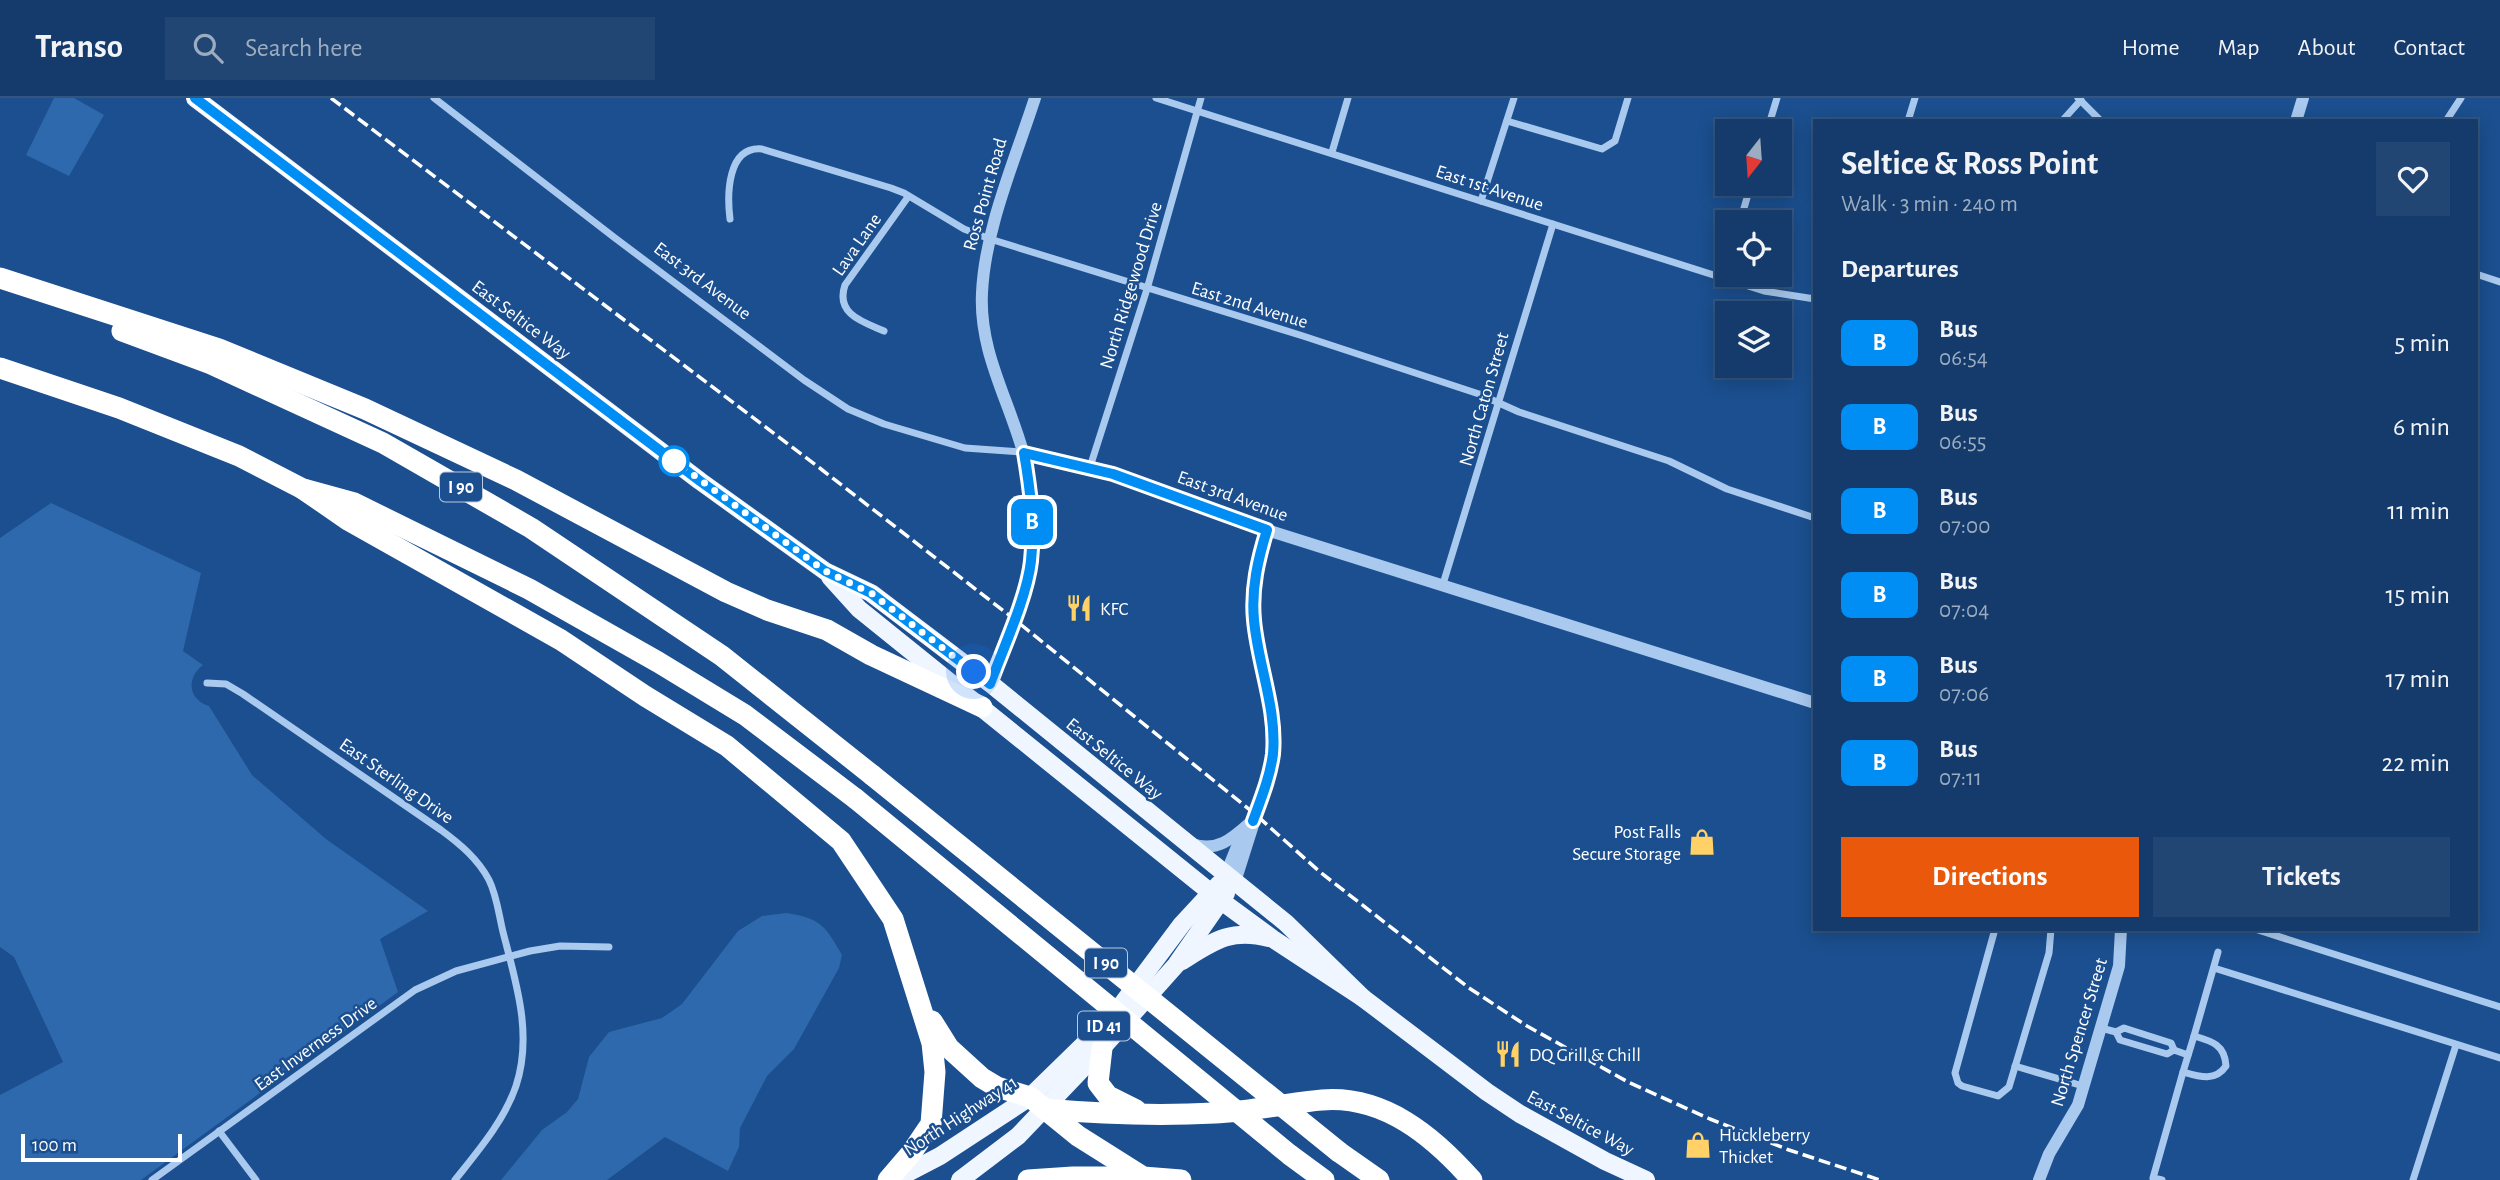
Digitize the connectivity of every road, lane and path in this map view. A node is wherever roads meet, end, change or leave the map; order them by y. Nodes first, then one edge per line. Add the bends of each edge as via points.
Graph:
1 (195, 98) edge
2 (434, 98) edge
3 (1035, 98) edge
4 (1156, 98) edge
5 (1201, 98) edge
6 (1348, 98) edge
7 (1514, 98) edge
8 (1628, 98) edge
9 (1777, 98) edge
10 (1915, 98) edge
11 (2303, 98) edge
12 (2461, 98) edge
13 (2080, 99) edge
14 (1197, 112) junction
15 (1771, 119) edge
16 (1909, 119) edge
17 (2064, 119) edge
18 (2099, 119) edge
19 (2297, 119) edge
20 (2447, 119) edge
21 (1507, 121) junction
22 (1332, 152) junction
23 (908, 197) junction
24 (1481, 201) junction
25 (730, 219) dead end
26 (1553, 223) junction
27 (990, 239) junction
28 (2478, 275) edge
29 (1715, 276) edge
30 (0, 278) edge
31 (2500, 282) edge
32 (1752, 287) edge
33 (0, 289) edge
34 (1147, 289) junction
35 (1813, 299) edge
36 (884, 331) dead end
37 (0, 368) edge
38 (1499, 402) junction
39 (1024, 453) junction
40 (1090, 467) junction
41 (303, 489) junction
42 (1813, 518) edge
43 (1267, 530) junction
44 (825, 571) junction
45 (1443, 584) junction
46 (207, 684) dead end
47 (990, 684) junction
48 (1813, 702) edge
49 (982, 708) junction
50 (1136, 802) junction
51 (1253, 821) junction
52 (1186, 842) junction
53 (1172, 862) junction
54 (1230, 878) junction
55 (1216, 897) junction
56 (1182, 924) junction
57 (1994, 931) edge
58 (2051, 931) edge
59 (2122, 931) edge
60 (2261, 931) edge
61 (1272, 939) junction
62 (609, 947) dead end
63 (2218, 953) dead end
64 (509, 957) junction
65 (1176, 965) junction
66 (2214, 968) junction
67 (917, 997) junction
68 (1363, 998) junction
69 (2500, 1007) edge
70 (2101, 1028) junction
71 (2194, 1036) junction
72 (2456, 1045) junction
73 (1102, 1048) junction
74 (2189, 1055) junction
75 (2500, 1058) edge
76 (2015, 1066) junction
77 (2183, 1072) junction
78 (2084, 1086) junction
79 (1037, 1102) junction
80 (1145, 1114) junction
81 (219, 1131) junction
82 (1143, 1177) junction
83 (152, 1180) edge
84 (256, 1180) edge
85 (455, 1180) edge
86 (888, 1180) edge
87 (894, 1180) edge
88 (960, 1180) edge
89 (1028, 1180) edge
90 (1181, 1180) edge
91 (1324, 1180) edge
92 (1379, 1180) edge
93 (1472, 1180) edge
94 (1646, 1180) edge
95 (2039, 1180) edge
96 (2162, 1180) edge
97 (2413, 1180) edge

1 - 44 main road, East Seltice Way
2 - 39 street, East 3rd Avenue via 848,409 965,448
3 - 27 street, Ross Point Road
4 - 14 street, East 1st Avenue
5 - 14 street, North Ridgewood Drive
6 - 22 street
7 - 21 street
8 - 21 street via 1615,141 1602,149
9 - 15 street
10 - 16 street
11 - 19 street
12 - 20 street
13 - 17 street
13 - 18 street
14 - 22 street, East 1st Avenue
14 - 34 street, North Ridgewood Drive
21 - 24 street
22 - 24 street, East 1st Avenue
23 - 25 street, East 2nd Avenue via 756,148 735,164 727,194
23 - 27 street, East 2nd Avenue
23 - 36 street, Lava Lane via 842,294 849,313
24 - 26 street, East 1st Avenue
26 - 29 street, East 1st Avenue
26 - 38 street, North Caton Street
27 - 34 street, East 2nd Avenue
27 - 39 street, Ross Point Road via 982,294 985,342
28 - 31 street
30 - 49 highway via 288,375 516,480 726,592 827,630
32 - 35 street, East 1st Avenue
33 - 92 highway, I 90, bridge via 211,364 383,443 531,528 722,656
34 - 38 street, East 2nd Avenue
34 - 40 street, North Ridgewood Drive
37 - 41 highway, I 90 via 239,456
38 - 42 street, East 2nd Avenue via 1669,461 1727,489
38 - 45 street, North Caton Street
39 - 40 street, East 3rd Avenue
39 - 47 street, Ross Point Road via 1031,561
40 - 43 street, East 3rd Avenue
41 - 67 highway via 348,520 561,640 727,747 783,791 841,841 893,919
41 - 91 highway, I 90, bridge via 354,503 529,589 745,715 856,799
43 - 45 street, East 3rd Avenue
43 - 51 street via 1256,566 1254,620 1271,711 1273,752
44 - 47 main road, East Seltice Way via 871,593
44 - 49 main road, East Seltice Way via 859,609
45 - 48 street, East 3rd Avenue
46 - 64 street, East Sterling Drive via 226,684 243,694 464,847 490,881
47 - 49 main road, Ross Point Road
47 - 50 main road, East Seltice Way
49 - 50 main road via 1006,712 1068,762
49 - 53 main road, East Seltice Way
50 - 52 main road, East Seltice Way
51 - 52 street via 1221,845 1205,848
51 - 54 street via 1245,854
52 - 54 main road, East Seltice Way
53 - 55 main road, East Seltice Way
53 - 56 main road via 1189,885
54 - 55 main road
54 - 68 main road, East Seltice Way via 1286,923
55 - 56 main road, North Highway 41 / ID 41
55 - 61 main road, East Seltice Way
55 - 65 main road, North Highway 41 / ID 41
56 - 79 main road, North Highway 41 / ID 41 via 1114,1016
57 - 76 street via 1955,1073 1962,1086 1998,1096 2009,1087
58 - 76 street via 2049,953
59 - 70 street, North Spencer Street via 2119,966
60 - 69 street
61 - 65 main road via 1229,935
61 - 68 main road, East Seltice Way
62 - 64 street, East Inverness Drive via 559,946
63 - 66 street
64 - 81 street, East Inverness Drive via 456,971 415,990
64 - 85 street, East Sterling Drive via 523,1023 518,1080 500,1120
65 - 73 main road, North Highway 41 / ID 41
66 - 71 street
66 - 72 street
67 - 79 highway via 949,1048 982,1078
67 - 86 highway via 932,1043 931,1124
68 - 94 main road, East Seltice Way via 1520,1114
70 - 74 street via 2116,1032 2120,1040 2167,1054
70 - 78 street, North Spencer Street
71 - 74 street
71 - 77 street via 2215,1042 2222,1049 2225,1066 2211,1077
72 - 75 street
72 - 97 street
73 - 79 main road, North Highway 41 / ID 41
73 - 80 highway via 1098,1083 1108,1096
74 - 77 street
76 - 78 street
77 - 96 street via 2153,1178
78 - 95 street, North Spencer Street via 2074,1115 2049,1154
79 - 80 highway via 1108,1114
79 - 82 highway via 1078,1136
79 - 87 main road, North Highway 41 / ID 41
79 - 88 main road, North Highway 41 / ID 41 via 1018,1136
80 - 93 highway via 1217,1113 1323,1100 1359,1103 1380,1109 1426,1135
81 - 83 street, East Inverness Drive
81 - 84 street
82 - 89 highway
82 - 90 highway

